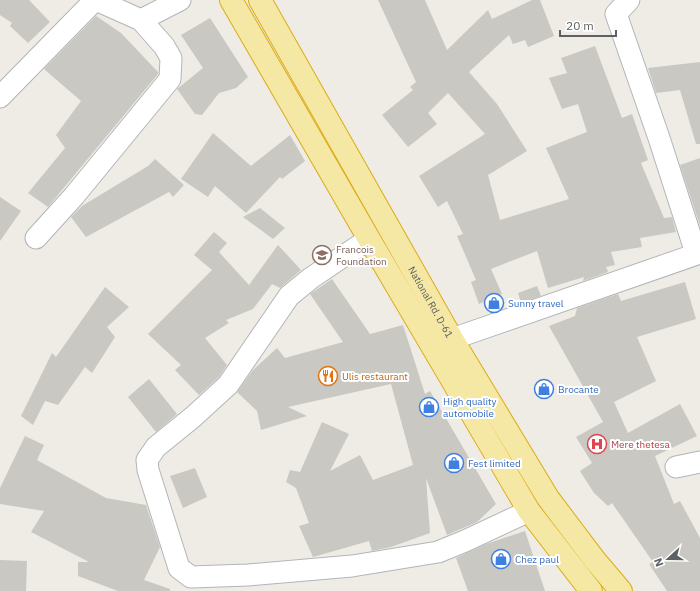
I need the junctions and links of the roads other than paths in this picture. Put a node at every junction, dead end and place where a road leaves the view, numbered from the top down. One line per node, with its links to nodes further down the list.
1 (96, 0): 6 (street); 7 (street)
2 (180, 0): 6 (street)
3 (231, 0): 9 (highway)
4 (260, 0): 11 (highway, National Rd. D-61)
5 (629, 0): 10 (street)
6 (140, 20): 8 (street)
7 (0, 97)
8 (36, 238)
9 (369, 239): 14 (highway); 15 (street)
10 (698, 253): 11 (street)
11 (452, 339): 17 (highway, National Rd. D-61)
12 (700, 462): 13 (street)
13 (676, 467)
14 (529, 511): 15 (street); 16 (highway)
15 (246, 583)
16 (591, 591)
17 (621, 591)

